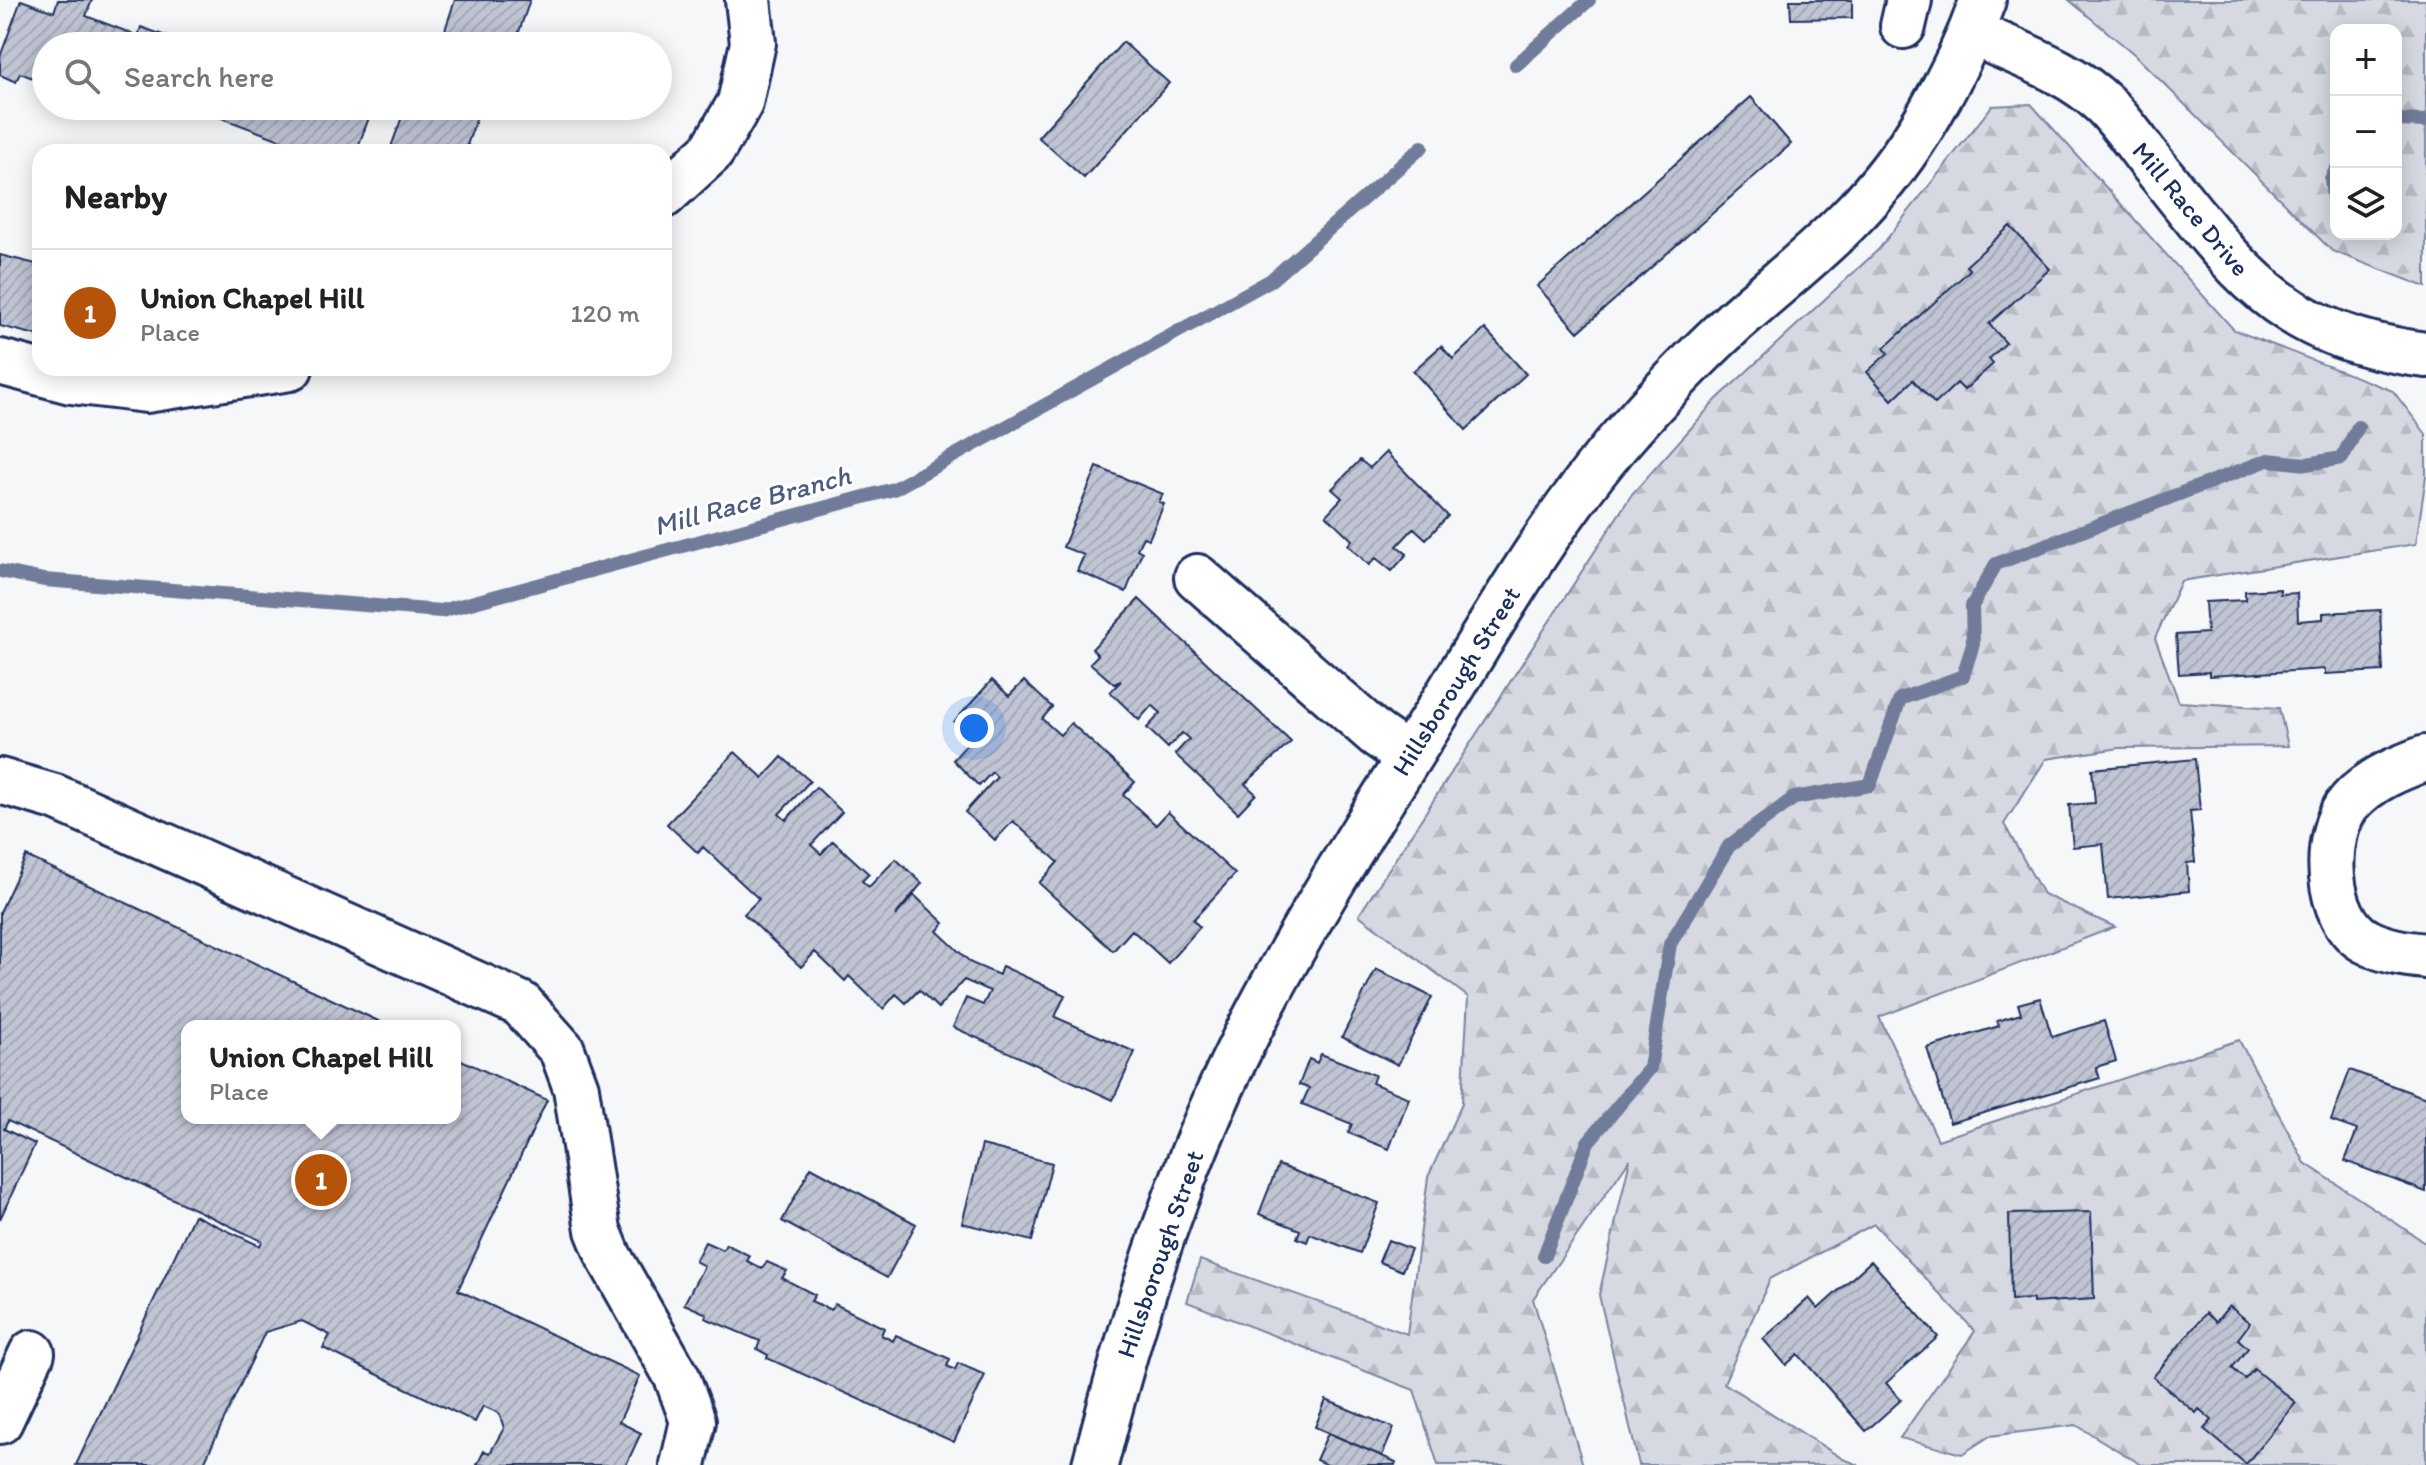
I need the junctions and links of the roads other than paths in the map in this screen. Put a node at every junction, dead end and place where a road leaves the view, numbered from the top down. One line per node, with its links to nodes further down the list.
1 (748, 0): 3 (street)
2 (1977, 16): 4 (street, Mill Race Drive); 10 (street, Hillsborough Street)
3 (672, 188)
4 (2426, 355)
5 (0, 362): 6 (street)
6 (32, 371)
7 (52, 376): 8 (street)
8 (238, 376)
9 (1197, 577): 10 (street)
10 (1409, 757): 17 (street, Hillsborough Street)
11 (2426, 758): 13 (street)
12 (0, 781): 16 (street)
13 (2426, 956)
14 (32, 1353): 15 (street)
15 (0, 1421)
16 (683, 1465)
17 (1095, 1465)

